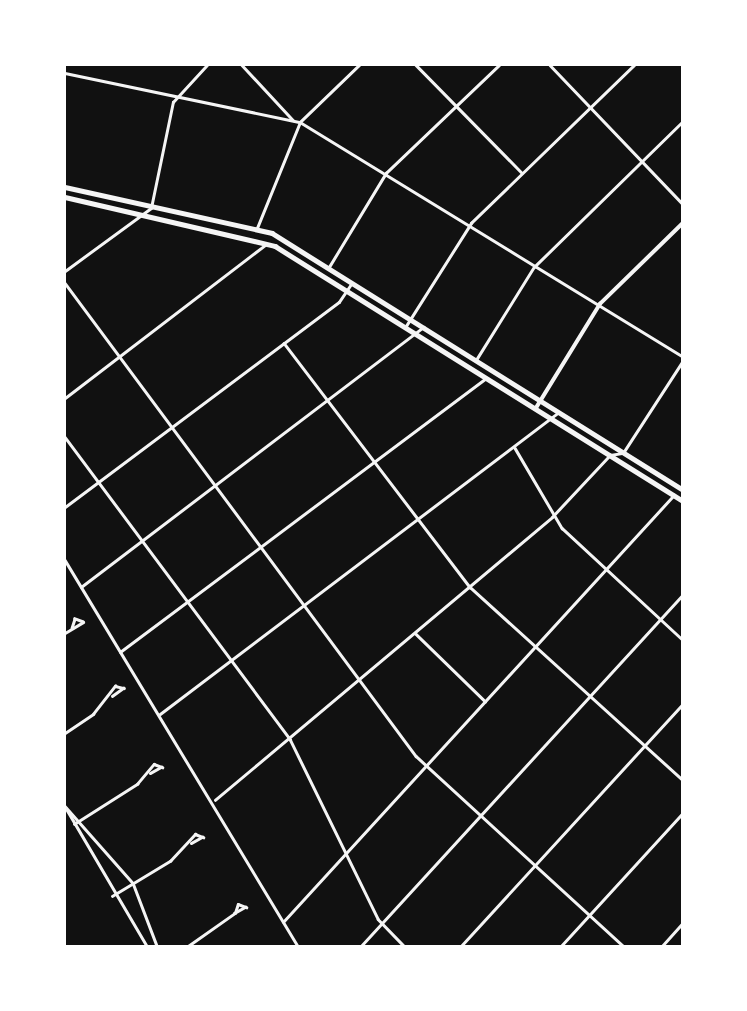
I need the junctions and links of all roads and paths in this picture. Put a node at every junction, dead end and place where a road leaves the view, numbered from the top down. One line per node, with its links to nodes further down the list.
1 (208, 65): 9 (street)
2 (242, 65): 12 (street)
3 (359, 65): 14 (street)
4 (416, 65): 10 (street)
5 (499, 65): 10 (street)
6 (550, 65): 11 (street)
7 (634, 65): 11 (street)
8 (65, 74): 9 (street)
9 (175, 96): 12 (street); 21 (street)
10 (456, 106): 16 (street); 17 (street)
11 (590, 108): 15 (street); 17 (street)
12 (293, 120): 14 (street)
13 (682, 121): 15 (street)
14 (300, 122): 16 (street); 25 (street)
15 (642, 161): 20 (street); 28 (street)
16 (386, 173): 24 (street); 27 (street)
17 (522, 173): 24 (street)
18 (65, 187): 21 (main road)
19 (65, 197): 22 (main road)
20 (682, 203)
21 (152, 205): 22 (street); 25 (main road)
22 (145, 214): 26 (main road); 29 (street)
23 (682, 224): 33 (street)
24 (468, 226): 28 (street); 34 (street)
25 (257, 228): 27 (main road)
26 (268, 243): 32 (main road); 40 (street)
27 (329, 267): 30 (main road)
28 (534, 267): 33 (street); 41 (street)
29 (65, 271)
30 (352, 282): 32 (street); 34 (main road)
31 (65, 283): 40 (street)
32 (348, 290): 35 (main road); 38 (street)
33 (600, 304): 39 (street); 45 (street)
34 (411, 318): 35 (street); 36 (main road)
35 (406, 326): 37 (main road)
36 (423, 327): 37 (street); 41 (main road)
37 (418, 334): 43 (main road); 46 (street)
38 (284, 343): 46 (street); 50 (street)
39 (682, 356)
40 (119, 358): 44 (street); 50 (street)
41 (476, 360): 45 (main road)
42 (682, 362): 53 (street)
43 (487, 377): 47 (main road); 55 (street)
44 (65, 398)
45 (541, 401): 47 (street); 48 (main road)
46 (331, 403): 55 (street); 57 (street)
47 (536, 408): 49 (main road)
48 (559, 412): 49 (street); 53 (main road)
49 (552, 419): 52 (street); 54 (main road)
50 (172, 427): 56 (street); 57 (street)
51 (65, 437): 56 (street)
52 (515, 448): 62 (street); 63 (street)
53 (623, 453): 54 (street); 58 (main road)
54 (610, 455): 59 (main road); 62 (street)
55 (373, 463): 63 (street); 65 (street)
56 (98, 482): 61 (street); 64 (street)
57 (217, 486): 64 (street); 65 (street)
58 (682, 489)
59 (674, 495): 60 (main road); 67 (street)
60 (682, 500)
61 (65, 507)
62 (552, 517): 67 (street); 69 (street)
63 (419, 520): 69 (street); 72 (street)
64 (142, 542): 68 (street); 71 (street)
65 (261, 546): 71 (street); 72 (street)
66 (65, 560): 68 (street)
67 (606, 569): 73 (street); 78 (street)
68 (81, 587): 79 (street)
69 (470, 587): 76 (street); 78 (street)
70 (682, 596): 73 (street)
71 (188, 601): 79 (street); 80 (street)
72 (306, 605): 80 (street); 81 (street)
73 (660, 620): 77 (street); 82 (street)
74 (72, 628): 75 (street)
75 (65, 633)
76 (415, 633): 81 (street); 84 (street)
77 (682, 639)
78 (536, 645): 82 (street); 84 (street)
79 (120, 652): 86 (street)
80 (233, 660): 86 (street); 88 (street)
81 (358, 681): 88 (street); 90 (street)
82 (590, 695): 89 (street); 96 (street)
83 (113, 696): 87 (street)
84 (485, 701): 90 (street)
85 (682, 705): 89 (street)
86 (160, 714): 93 (street)
87 (65, 733)
88 (290, 740): 93 (street); 100 (street)
89 (645, 746): 92 (street); 101 (street)
90 (426, 766): 96 (street); 100 (street)
91 (151, 773): 97 (street)
92 (682, 779)
93 (215, 800): 106 (street)
94 (65, 806): 97 (street); 98 (street)
95 (682, 814): 105 (street)
96 (481, 816): 101 (street); 108 (street)
97 (80, 820): 98 (street); 102 (street)
98 (74, 824): 103 (street)
99 (192, 843): 102 (street)
100 (347, 853): 106 (street); 108 (street)
101 (535, 865): 105 (street); 115 (street)
102 (133, 883): 103 (street); 110 (street)
103 (112, 896): 109 (street)
104 (235, 913): 111 (street)
105 (590, 915): 116 (street); 117 (street)
106 (283, 922): 112 (street)
107 (682, 924): 118 (street)
108 (381, 925): 113 (street); 114 (street)
109 (146, 946)
110 (157, 946)
111 (188, 946)
112 (299, 946)
113 (361, 946)
114 (404, 946)
115 (461, 946)
116 (561, 946)
117 (624, 946)
118 (662, 946)

